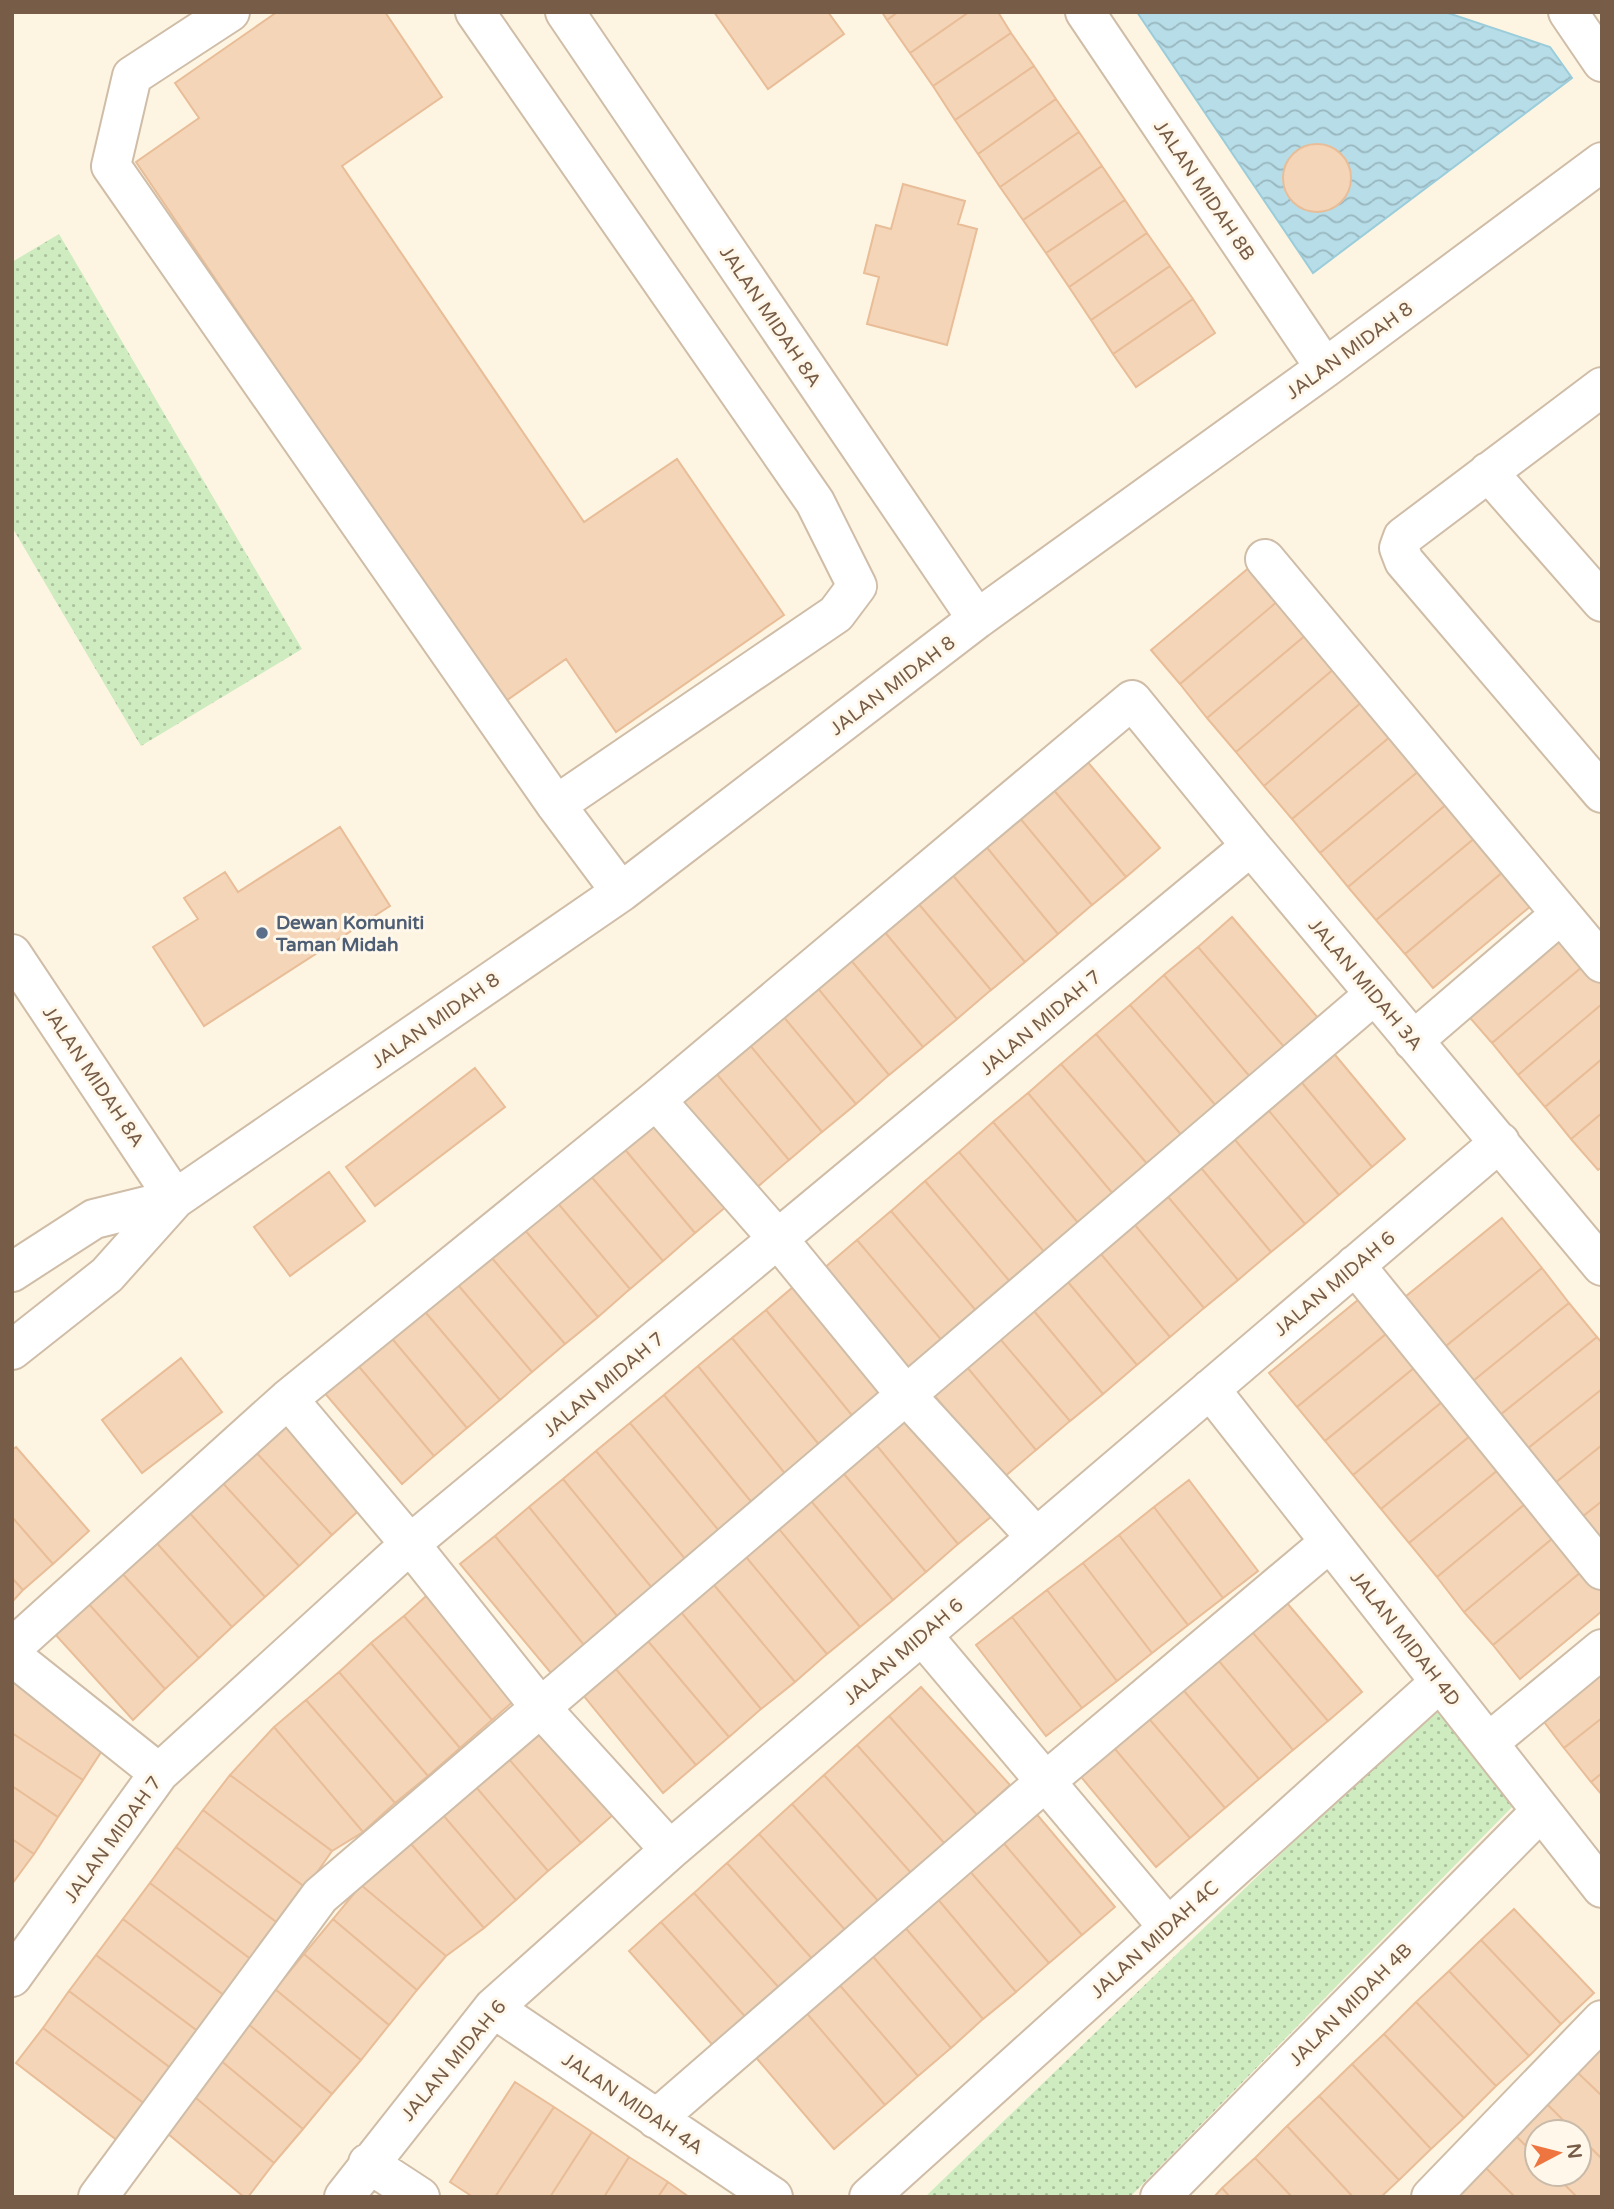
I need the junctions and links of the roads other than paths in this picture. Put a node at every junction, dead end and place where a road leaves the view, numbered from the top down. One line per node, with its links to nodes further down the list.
1 (230, 12): 15 (street)
2 (475, 12): 15 (street)
3 (565, 12): 13 (street, JALAN MIDAH 8A)
4 (1085, 12): 8 (street, JALAN MIDAH 8B)
5 (1568, 12): 6 (street)
6 (1602, 62)
7 (1602, 162): 8 (street, JALAN MIDAH 8)
8 (1325, 368): 13 (street, JALAN MIDAH 8)
9 (1602, 387): 10 (street)
10 (1489, 472): 12 (street); 14 (street)
11 (1265, 559): 18 (street)
12 (1602, 602)
13 (977, 619): 17 (street, JALAN MIDAH 8)
14 (1602, 793)
15 (556, 805): 17 (street)
16 (1251, 846): 21 (street, JALAN MIDAH 3A); 23 (street, JALAN MIDAH 3A); 26 (street, JALAN MIDAH 7)
17 (621, 892): 25 (street, JALAN MIDAH 8)
18 (1561, 914): 20 (street); 22 (street)
19 (12, 954): 25 (street, JALAN MIDAH 8A)
20 (1602, 963)
21 (1376, 994): 22 (street, JALAN MIDAH 3A); 32 (street)
22 (1413, 1041): 24 (street, JALAN MIDAH 3A)
23 (656, 1100): 26 (street); 33 (street)
24 (1500, 1142): 27 (street, JALAN MIDAH 6); 28 (street, JALAN MIDAH 3A)
25 (175, 1199): 29 (street, JALAN MIDAH 8); 30 (street, JALAN MIDAH 8)
26 (778, 1239): 32 (street); 36 (street, JALAN MIDAH 7)
27 (1355, 1265): 31 (street, JALAN MIDAH 6); 37 (street)
28 (1602, 1265)
29 (12, 1272)
30 (12, 1350)
31 (1210, 1389): 34 (street, JALAN MIDAH 6); 35 (street, JALAN MIDAH 4D)
32 (905, 1394): 34 (street); 43 (street)
33 (288, 1399): 36 (street); 39 (street)
34 (1036, 1536): 38 (street, JALAN MIDAH 6)
35 (1330, 1542): 42 (street, JALAN MIDAH 4D); 46 (street)
36 (410, 1544): 43 (street); 45 (street, JALAN MIDAH 7)
37 (1602, 1570)
38 (922, 1635): 46 (street); 48 (street, JALAN MIDAH 6)
39 (12, 1648)
40 (1602, 1649): 44 (street)
41 (12, 1656): 45 (street)
42 (1440, 1682): 44 (street, JALAN MIDAH 4D); 50 (street, JALAN MIDAH 4C)
43 (541, 1708): 48 (street); 56 (street)
44 (1488, 1743): 47 (street, JALAN MIDAH 4D)
45 (159, 1773): 51 (street, JALAN MIDAH 7)
46 (1046, 1781): 50 (street); 54 (street)
47 (1541, 1811): 49 (street, JALAN MIDAH 4D); 61 (street, JALAN MIDAH 4B)
48 (670, 1850): 52 (street, JALAN MIDAH 6)
49 (1602, 1888)
50 (1168, 1927): 60 (street, JALAN MIDAH 4C)
51 (12, 1977)
52 (493, 2008): 54 (street, JALAN MIDAH 4A); 55 (street, JALAN MIDAH 6)
53 (1602, 2020): 62 (street)
54 (656, 2119): 59 (street, JALAN MIDAH 4A)
55 (368, 2164): 57 (street, JALAN MIDAH 6); 58 (street)
56 (98, 2197)
57 (344, 2197)
58 (420, 2197)
59 (774, 2197)
60 (869, 2197)
61 (1160, 2197)
62 (1431, 2197)

